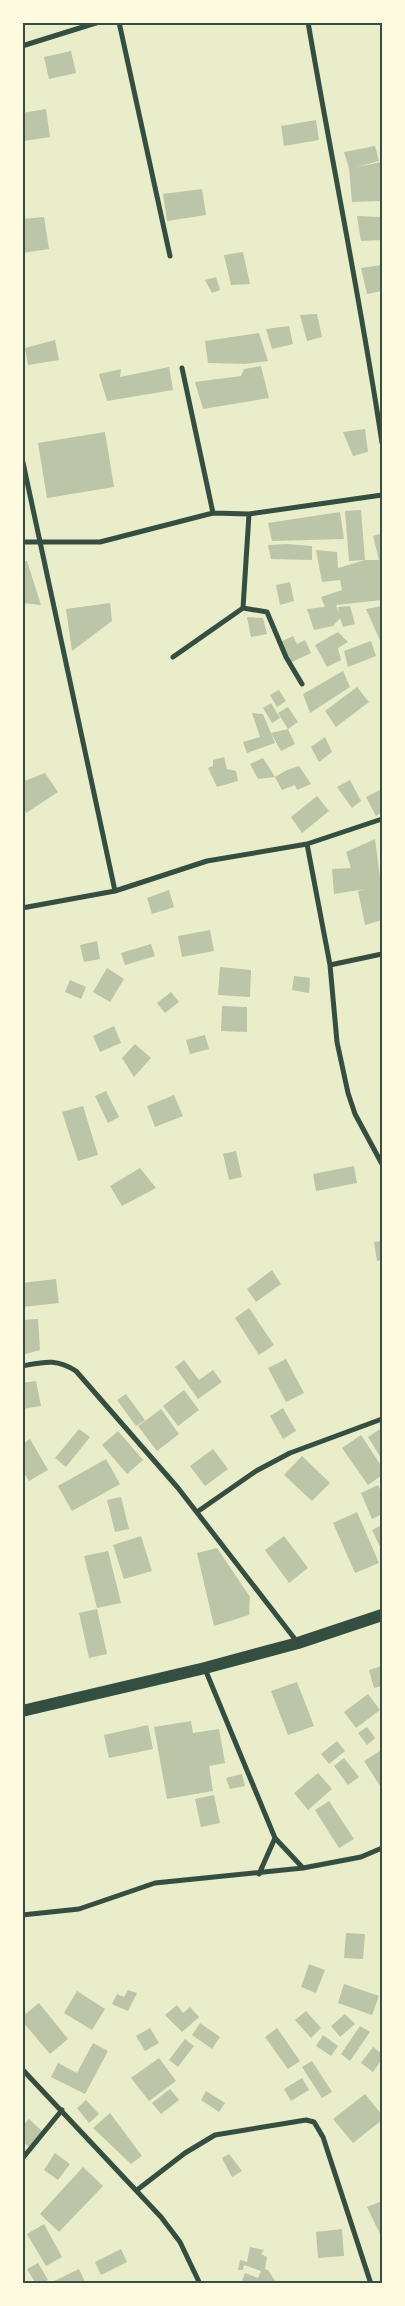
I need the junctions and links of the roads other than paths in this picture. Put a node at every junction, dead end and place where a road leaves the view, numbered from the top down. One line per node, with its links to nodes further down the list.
1 (99, 22): 4 (street)
2 (119, 22): 5 (street)
3 (308, 22): 7 (street)
4 (22, 46)
5 (170, 256)
6 (182, 368): 10 (street)
7 (382, 443)
8 (22, 458): 13 (street)
9 (382, 495): 11 (street)
10 (212, 513): 11 (street); 13 (street)
11 (249, 514): 14 (street)
12 (22, 542): 13 (street)
13 (41, 544): 19 (street)
14 (243, 608): 15 (street); 16 (street)
15 (173, 657)
16 (302, 684)
17 (382, 819): 18 (street)
18 (307, 844): 19 (street); 22 (street)
19 (115, 891): 20 (street)
20 (22, 908)
21 (382, 954): 22 (street)
22 (330, 965): 23 (street)
23 (382, 1164)
24 (22, 1366): 26 (street)
25 (382, 1419): 26 (street)
26 (197, 1512): 28 (street)
27 (382, 1615): 28 (main road)
28 (298, 1643): 29 (main road)
29 (205, 1668): 30 (main road); 31 (street)
30 (22, 1710)
31 (275, 1838): 33 (street); 34 (street)
32 (382, 1848): 33 (street)
33 (303, 1868): 34 (street)
34 (259, 1874): 35 (street)
35 (22, 1915)
36 (22, 2068): 37 (street)
37 (62, 2110): 38 (street); 39 (street)
38 (22, 2159)
39 (137, 2190): 40 (street); 41 (street)
40 (200, 2284)
41 (371, 2284)

